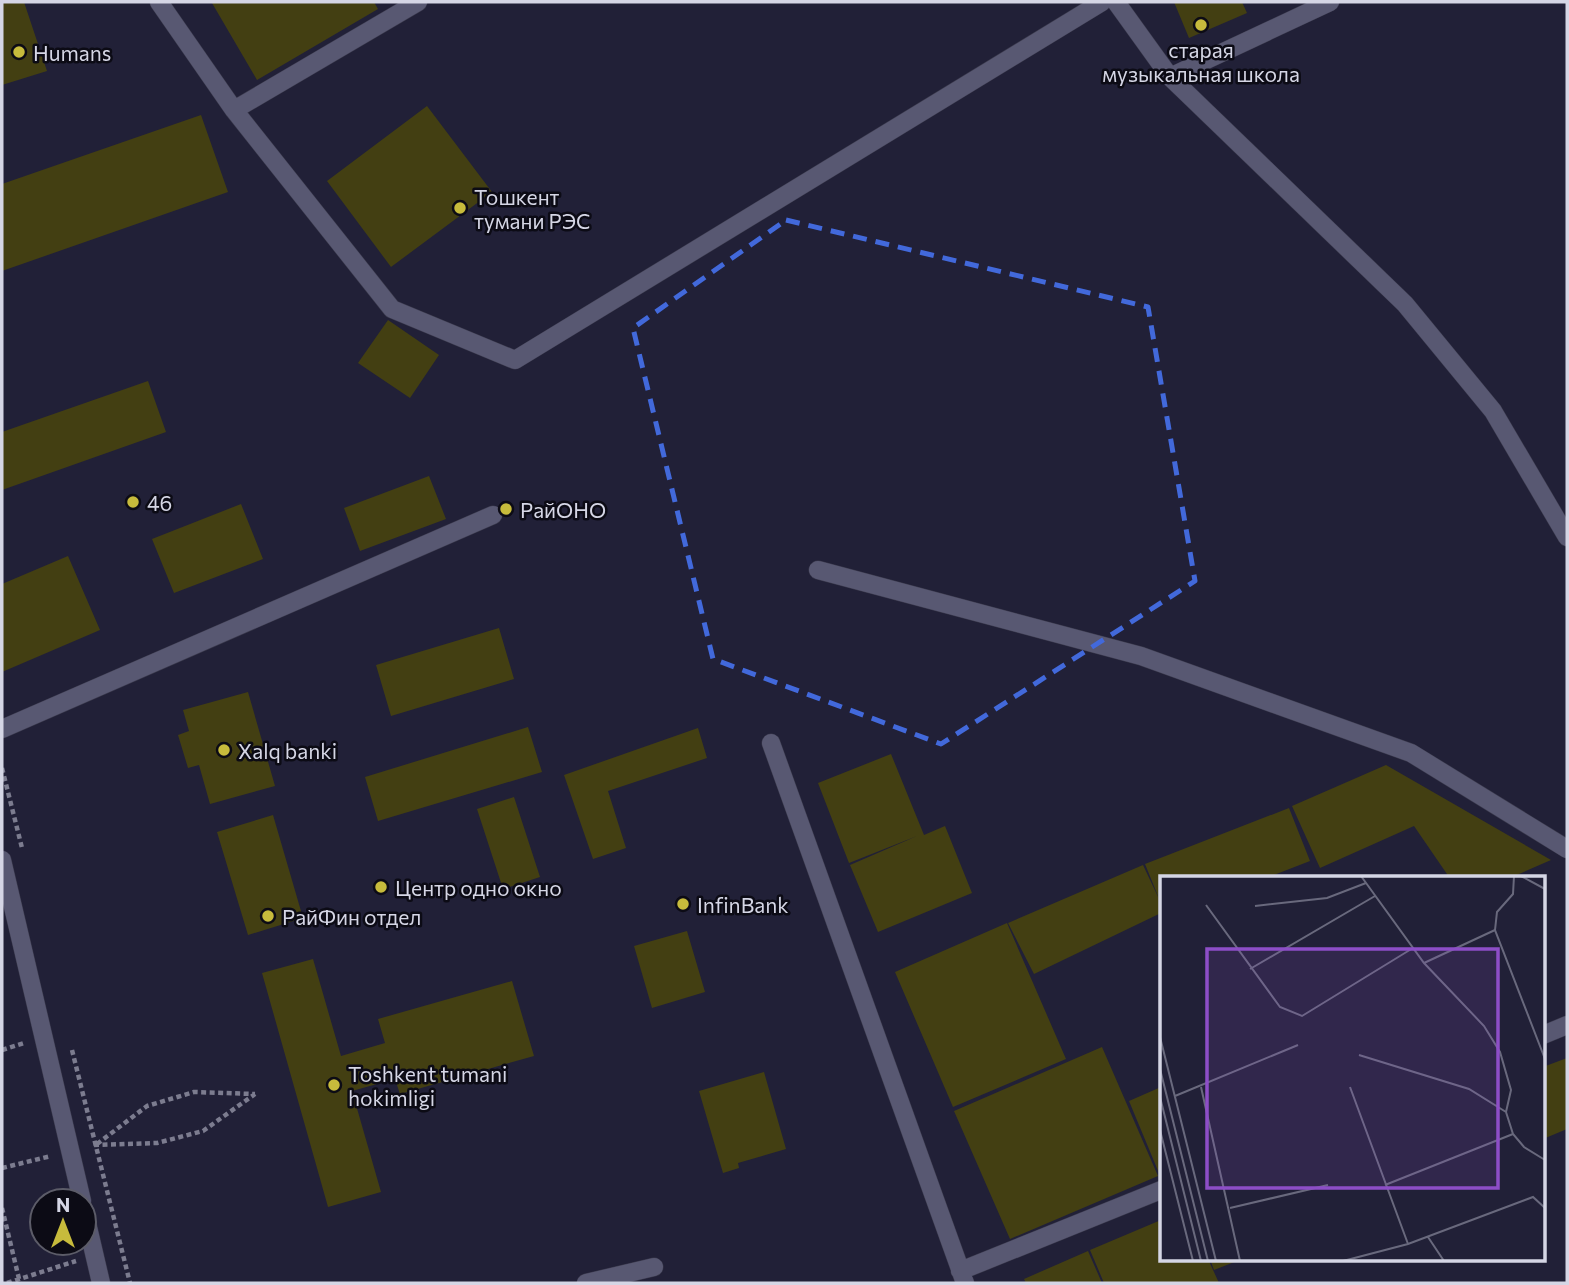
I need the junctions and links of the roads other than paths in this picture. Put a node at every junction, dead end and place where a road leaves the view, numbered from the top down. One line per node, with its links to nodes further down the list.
1 (159, 2): 7 (street)
2 (418, 2): 7 (street)
3 (1102, 2): 7 (street)
4 (1116, 2): 6 (street)
5 (1330, 2): 6 (street)
6 (1170, 77): 9 (street)
7 (234, 110)
8 (493, 515): 11 (street)
9 (1567, 537)
10 (818, 570): 13 (street)
11 (2, 729)
12 (771, 743): 21 (street)
13 (1567, 849)
14 (2, 860): 17 (street)
15 (1567, 1025): 16 (street)
16 (1544, 1035)
17 (79, 1187)
18 (1160, 1190): 21 (street)
19 (95, 1257): 22 (street)
20 (654, 1267): 23 (street)
21 (963, 1277)
22 (101, 1283)
23 (586, 1283)

